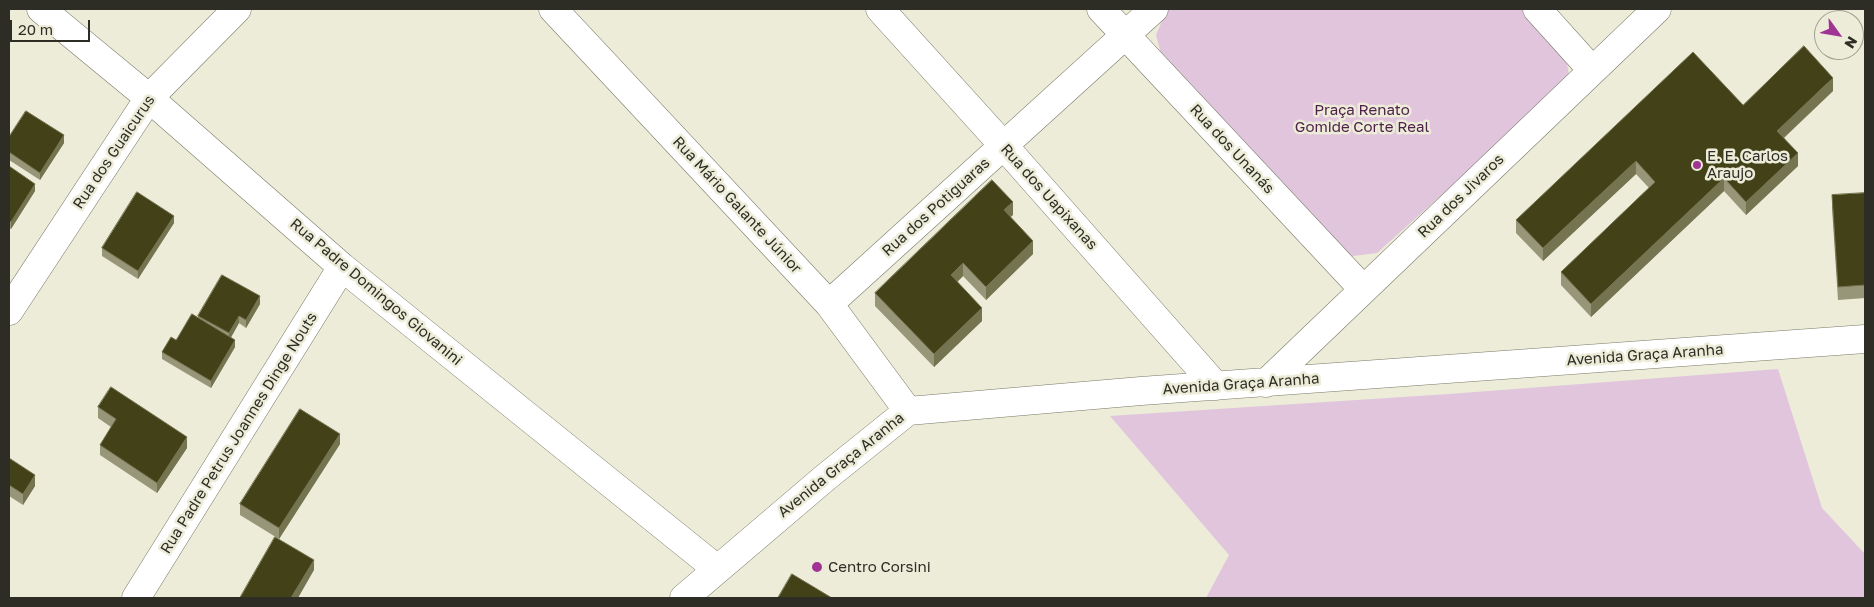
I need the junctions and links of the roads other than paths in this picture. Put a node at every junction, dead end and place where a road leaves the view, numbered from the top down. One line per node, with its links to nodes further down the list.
1 (40, 9): 11 (street, Rua Padre Domingos Giovanini)
2 (237, 9): 11 (street, Rua dos Guaicurus)
3 (553, 9): 15 (street, Rua Mário Galante Júnior)
4 (880, 9): 12 (street, Rua dos Uapixanas)
5 (1102, 9): 9 (street, Rua dos Unanás)
6 (1154, 9): 9 (street, Rua dos Potiguaras)
7 (1537, 9): 10 (street)
8 (1657, 9): 10 (street, Rua dos Jivaros)
9 (1126, 35): 12 (street, Rua dos Potiguaras); 14 (street, Rua dos Unanás)
10 (1592, 70): 14 (street, Rua dos Jivaros)
11 (149, 98): 13 (street, Rua Padre Domingos Giovanini); 16 (street, Rua dos Guaicurus)
12 (1004, 146): 15 (street, Rua dos Potiguaras); 19 (street, Rua dos Uapixanas)
13 (342, 267): 21 (street, Rua Padre Domingos Giovanini); 22 (street, Rua Padre Petrus Joannes Dinge Nouts)
14 (1363, 289): 18 (street, Rua dos Jivaros)
15 (830, 304): 20 (street, Rua Mário Galante Júnior)
16 (9, 311)
17 (1865, 339): 18 (street, Avenida Graça Aranha)
18 (1266, 383): 19 (street, Avenida Graça Aranha)
19 (1216, 386): 20 (street, Avenida Graça Aranha)
20 (908, 410): 21 (street, Avenida Graça Aranha)
21 (716, 570): 23 (street, Avenida Graça Aranha)
22 (136, 598)
23 (684, 598)

